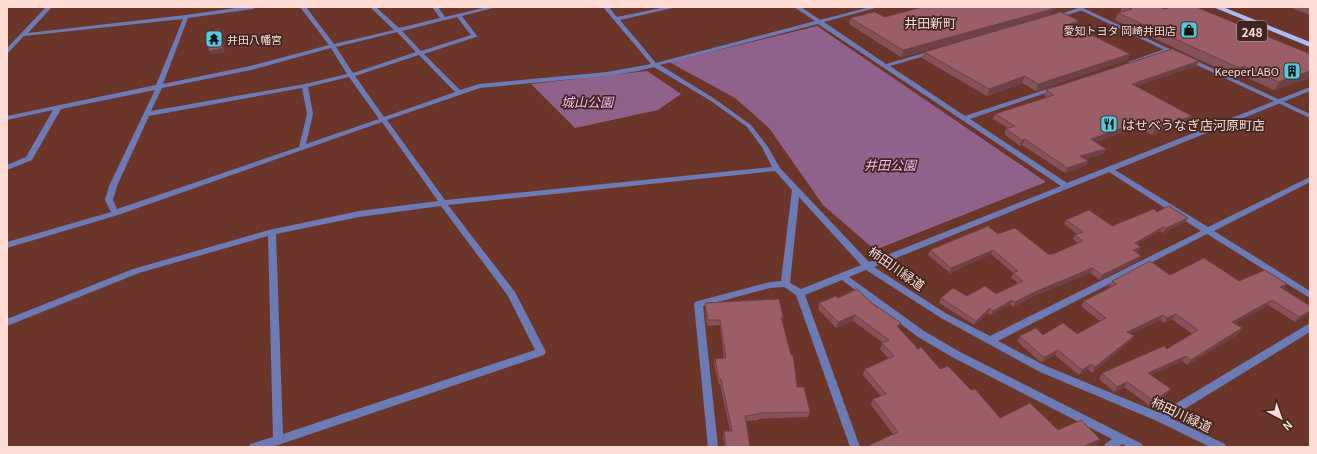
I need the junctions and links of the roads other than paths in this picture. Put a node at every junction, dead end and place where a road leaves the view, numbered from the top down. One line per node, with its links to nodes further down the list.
1 (49, 7): 20 (street)
2 (253, 7): 14 (street)
3 (303, 7): 22 (street)
4 (373, 7): 19 (street)
5 (435, 7): 16 (street)
6 (494, 7): 13 (street)
7 (606, 7): 17 (street, 柿田川緑道)
8 (674, 7): 17 (street)
9 (797, 7): 18 (street)
10 (876, 7): 18 (street)
11 (1217, 7): 21 (highway, 248)
12 (1079, 8): 15 (street); 24 (street)
13 (459, 16): 16 (street); 26 (street)
14 (186, 17): 20 (street); 33 (street)
15 (1051, 18)
16 (443, 19): 19 (street)
17 (616, 19): 27 (street, 柿田川緑道)
18 (819, 22): 27 (street); 29 (street)
19 (399, 30): 22 (street); 26 (street)
20 (22, 35): 25 (street)
21 (1310, 45)
22 (333, 46): 30 (street); 33 (street)
23 (938, 50): 29 (street)
24 (1168, 50): 28 (street); 36 (street)
25 (7, 51)
26 (419, 53): 30 (street); 35 (street)
27 (654, 64): 35 (street); 45 (street, 柿田川緑道)
28 (1123, 65)
29 (885, 66): 41 (street)
30 (351, 75): 32 (street); 42 (street)
31 (1063, 85): 41 (street)
32 (305, 86): 38 (street); 43 (street)
33 (158, 87): 37 (street); 38 (street)
34 (1310, 89): 36 (street)
35 (459, 93): 42 (street)
36 (1279, 102): 39 (street); 46 (street)
37 (58, 108): 40 (street); 44 (street)
38 (147, 114): 51 (street)
39 (1310, 116)
40 (7, 118)
41 (965, 118): 48 (street)
42 (384, 119): 43 (street); 50 (street)
43 (302, 147): 51 (street)
44 (7, 168)
45 (776, 169): 49 (street, 柿田川緑道); 50 (street)
46 (1110, 170): 48 (street); 52 (street)
47 (1310, 179): 52 (street)
48 (1068, 187): 55 (street)
49 (796, 190): 55 (street, 柿田川緑道); 57 (street)
50 (443, 203): 53 (street); 65 (street)
51 (115, 213): 54 (street)
52 (1208, 231): 59 (street); 62 (street)
53 (272, 232): 60 (street); 65 (street)
54 (7, 245)
55 (868, 267): 56 (street); 62 (street, 柿田川緑道)
56 (844, 277): 58 (street); 64 (street)
57 (785, 284): 58 (street); 67 (street)
58 (800, 293): 68 (street)
59 (1310, 295)
60 (7, 323)
61 (1310, 327): 63 (street)
62 (991, 340): 63 (street, 柿田川緑道)
63 (1161, 418): 71 (street, 柿田川緑道)
64 (1122, 439): 69 (street); 70 (street)
65 (278, 440): 66 (street)
66 (254, 447)
67 (713, 447)
68 (855, 447)
69 (1108, 447)
70 (1138, 447)
71 (1221, 447)

